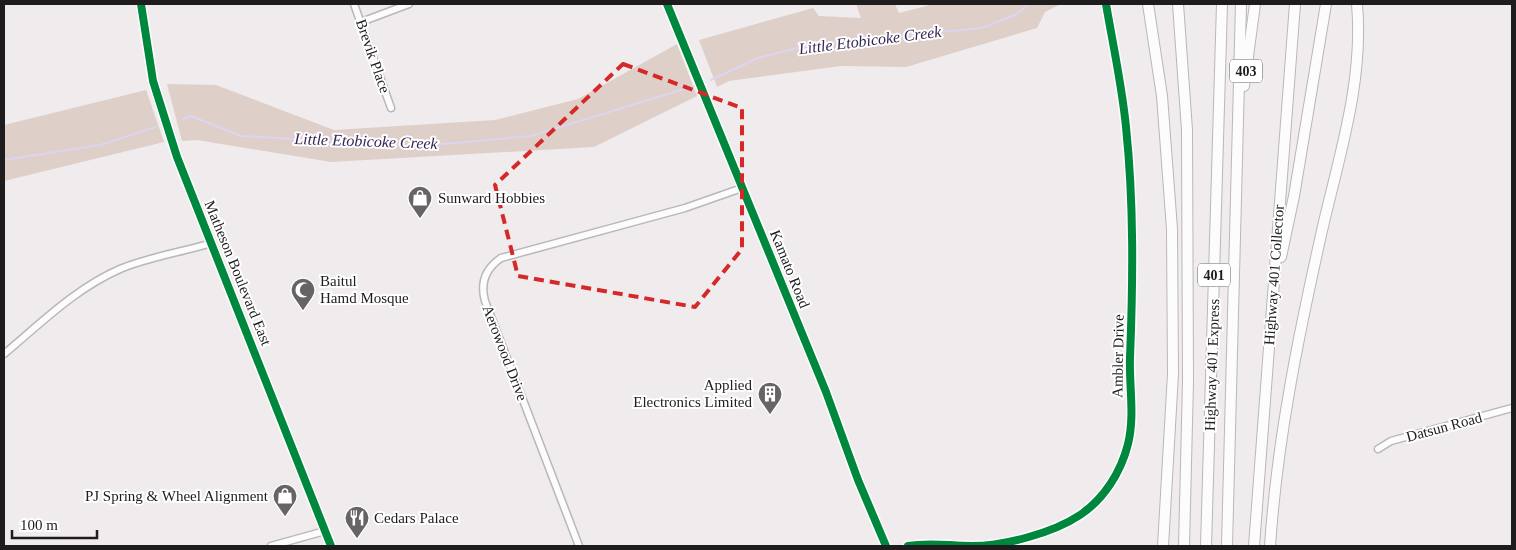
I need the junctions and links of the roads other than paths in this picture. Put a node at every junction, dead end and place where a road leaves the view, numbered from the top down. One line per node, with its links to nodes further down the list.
1 (141, 4): 18 (street, Matheson Boulevard East)
2 (354, 4): 14 (street, Brevik Place)
3 (409, 4): 14 (street)
4 (667, 4): 17 (street, Kamato Road)
5 (1106, 4): 29 (street, Ambler Drive)
6 (1148, 4): 30 (highway)
7 (1178, 4): 31 (highway, 401)
8 (1222, 4): 32 (highway, Highway 401 Express / 401)
9 (1241, 4): 16 (highway, Highway 401 Express / 401)
10 (1255, 4): 16 (highway, 403)
11 (1295, 4): 19 (highway, Highway 401 Collector)
12 (1326, 4): 19 (highway)
13 (1357, 4): 24 (highway)
14 (362, 22): 15 (street, Brevik Place)
15 (392, 108)
16 (1237, 139): 33 (highway, Highway 401 Express / 401)
17 (742, 188): 27 (street, Aerowood Drive); 28 (street, Kamato Road)
18 (212, 243): 20 (street); 23 (street, Matheson Boulevard East)
19 (1273, 290): 34 (highway, Highway 401 Collector)
20 (4, 354)
21 (1512, 408): 22 (street, Datsun Road)
22 (1378, 450)
23 (325, 531): 25 (street); 26 (street, Matheson Boulevard East)
24 (1270, 545)
25 (271, 546)
26 (331, 546)
27 (579, 546)
28 (886, 546)
29 (908, 546)
30 (1163, 546)
31 (1184, 546)
32 (1206, 546)
33 (1227, 546)
34 (1254, 546)

